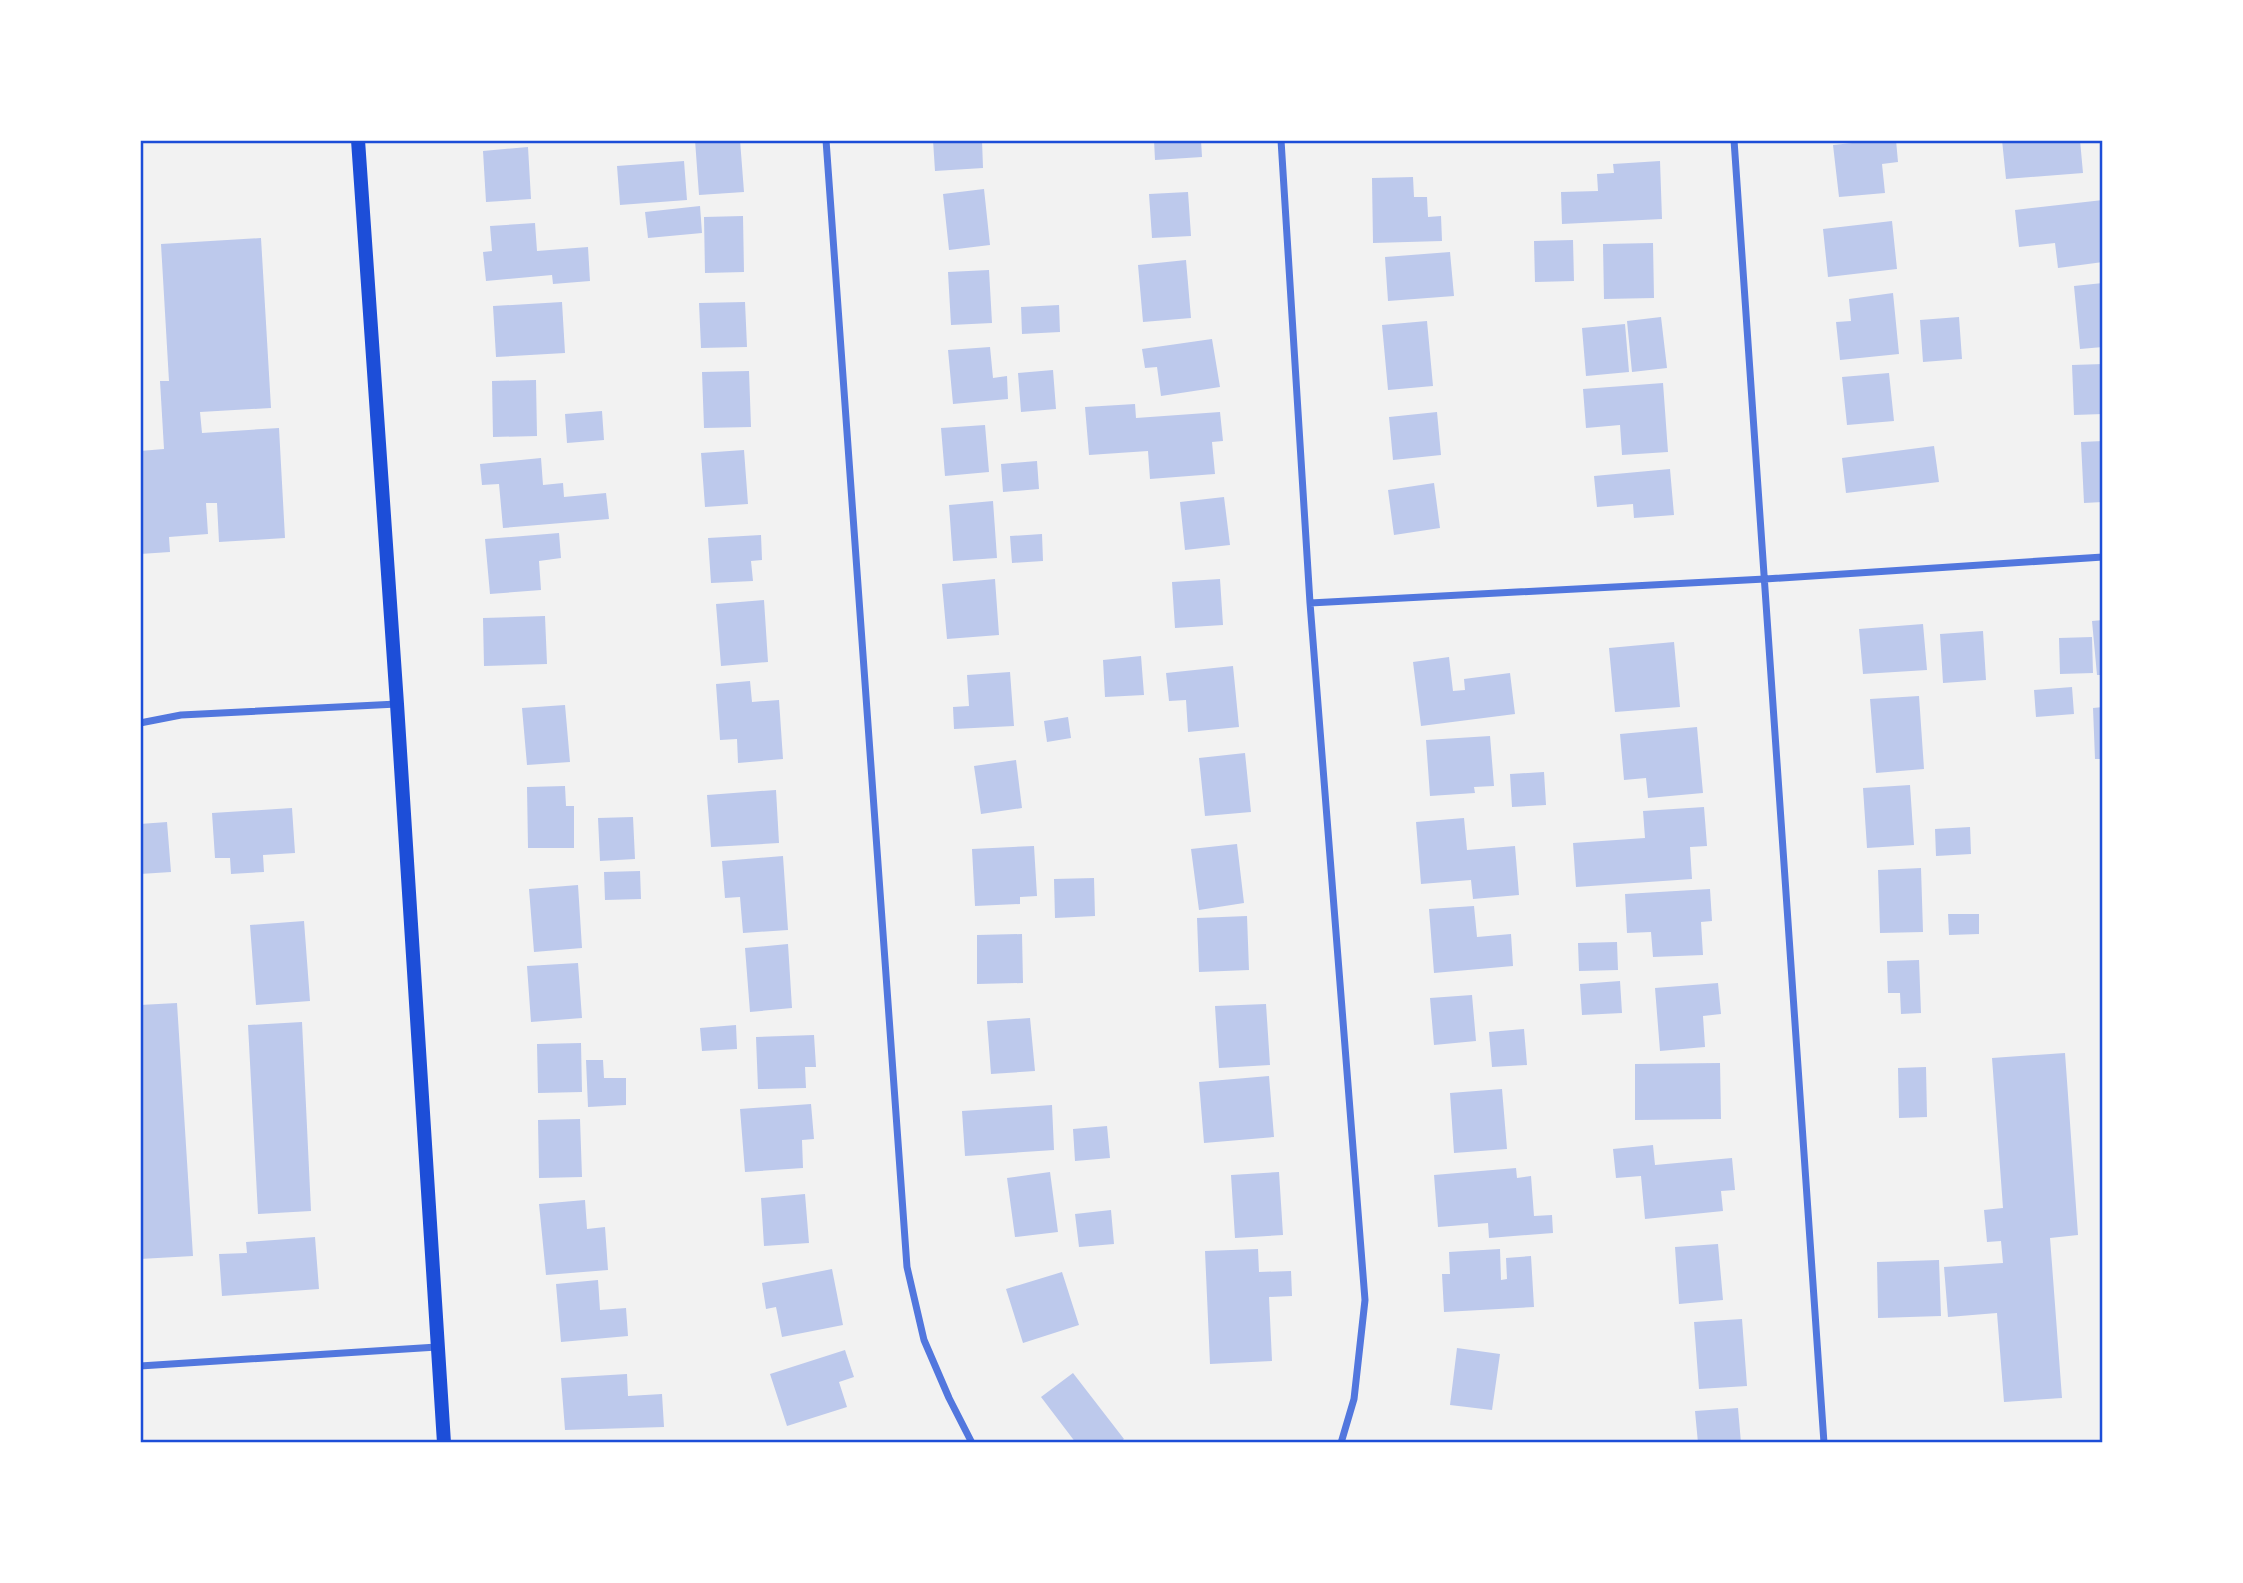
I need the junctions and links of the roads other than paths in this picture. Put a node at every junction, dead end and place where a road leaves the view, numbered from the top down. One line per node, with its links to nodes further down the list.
1 (358, 140): 8 (main road)
2 (826, 140): 13 (street)
3 (1281, 140): 7 (street)
4 (1734, 140): 6 (street)
5 (2103, 557): 6 (street)
6 (1765, 579): 7 (street); 15 (street)
7 (1310, 603): 14 (street)
8 (397, 704): 9 (street); 10 (main road)
9 (140, 723)
10 (437, 1347): 11 (street); 12 (main road)
11 (140, 1366)
12 (444, 1443)
13 (972, 1443)
14 (1341, 1443)
15 (1824, 1443)

